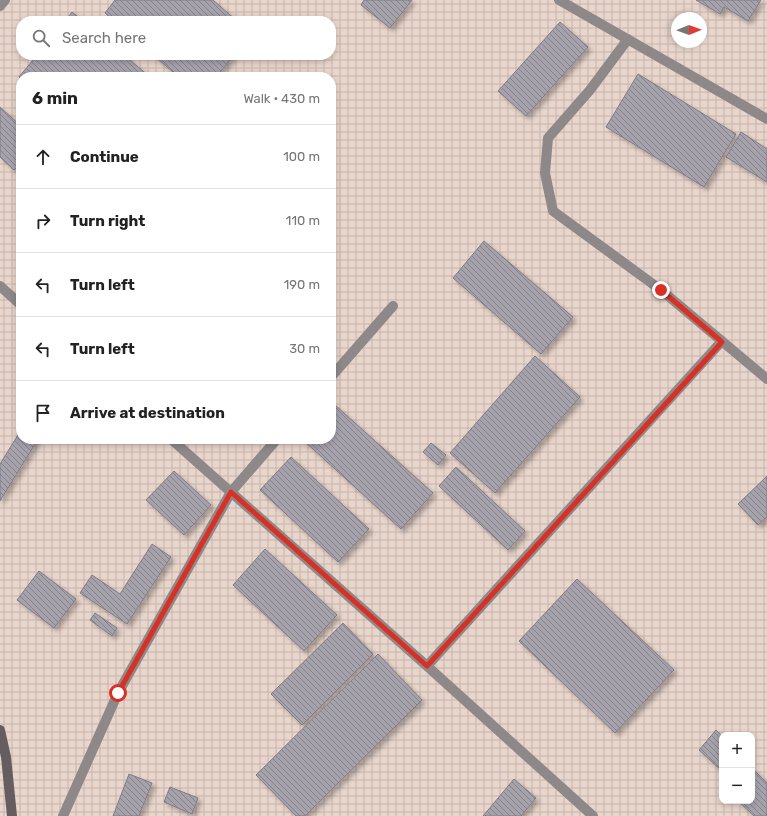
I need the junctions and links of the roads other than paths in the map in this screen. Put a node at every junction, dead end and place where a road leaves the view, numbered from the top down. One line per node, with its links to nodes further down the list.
1 (5, 0): 3 (street)
2 (559, 0): 4 (street)
3 (0, 6)
4 (628, 39): 5 (street); 9 (street)
5 (767, 119)
6 (0, 286): 7 (street)
7 (16, 300)
8 (393, 306): 10 (street)
9 (722, 342): 11 (street); 15 (street)
10 (336, 371)
11 (767, 379)
12 (177, 444): 14 (street)
13 (273, 444): 14 (street)
14 (231, 492): 15 (street); 18 (street)
15 (427, 666): 19 (street)
16 (0, 730): 17 (street)
17 (12, 816)
18 (63, 816)
19 (593, 816)

